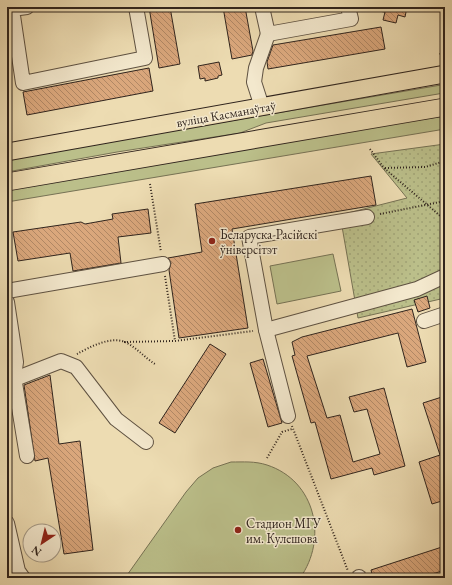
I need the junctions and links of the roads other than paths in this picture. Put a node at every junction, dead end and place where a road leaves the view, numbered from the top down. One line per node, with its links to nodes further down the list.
1 (26, 7): 2 (lane)
2 (136, 7)
3 (262, 7): 5 (lane)
4 (348, 7): 5 (lane)
5 (268, 34): 7 (lane)
6 (444, 69): 7 (main road, вуліца Касманаўтаў)
7 (262, 107): 9 (main road, вуліца Касманаўтаў)
8 (445, 107): 10 (main road)
9 (7, 152)
10 (7, 182)
11 (367, 217): 18 (lane)
12 (163, 264): 14 (lane)
13 (445, 276): 18 (lane)
14 (7, 291)
15 (7, 302): 19 (lane)
16 (445, 314): 17 (lane)
17 (424, 321)
18 (266, 330): 20 (lane)
19 (12, 378): 21 (lane); 22 (lane)
20 (291, 422)
21 (146, 442)
22 (27, 456)
23 (7, 524): 24 (lane)
24 (23, 578)

